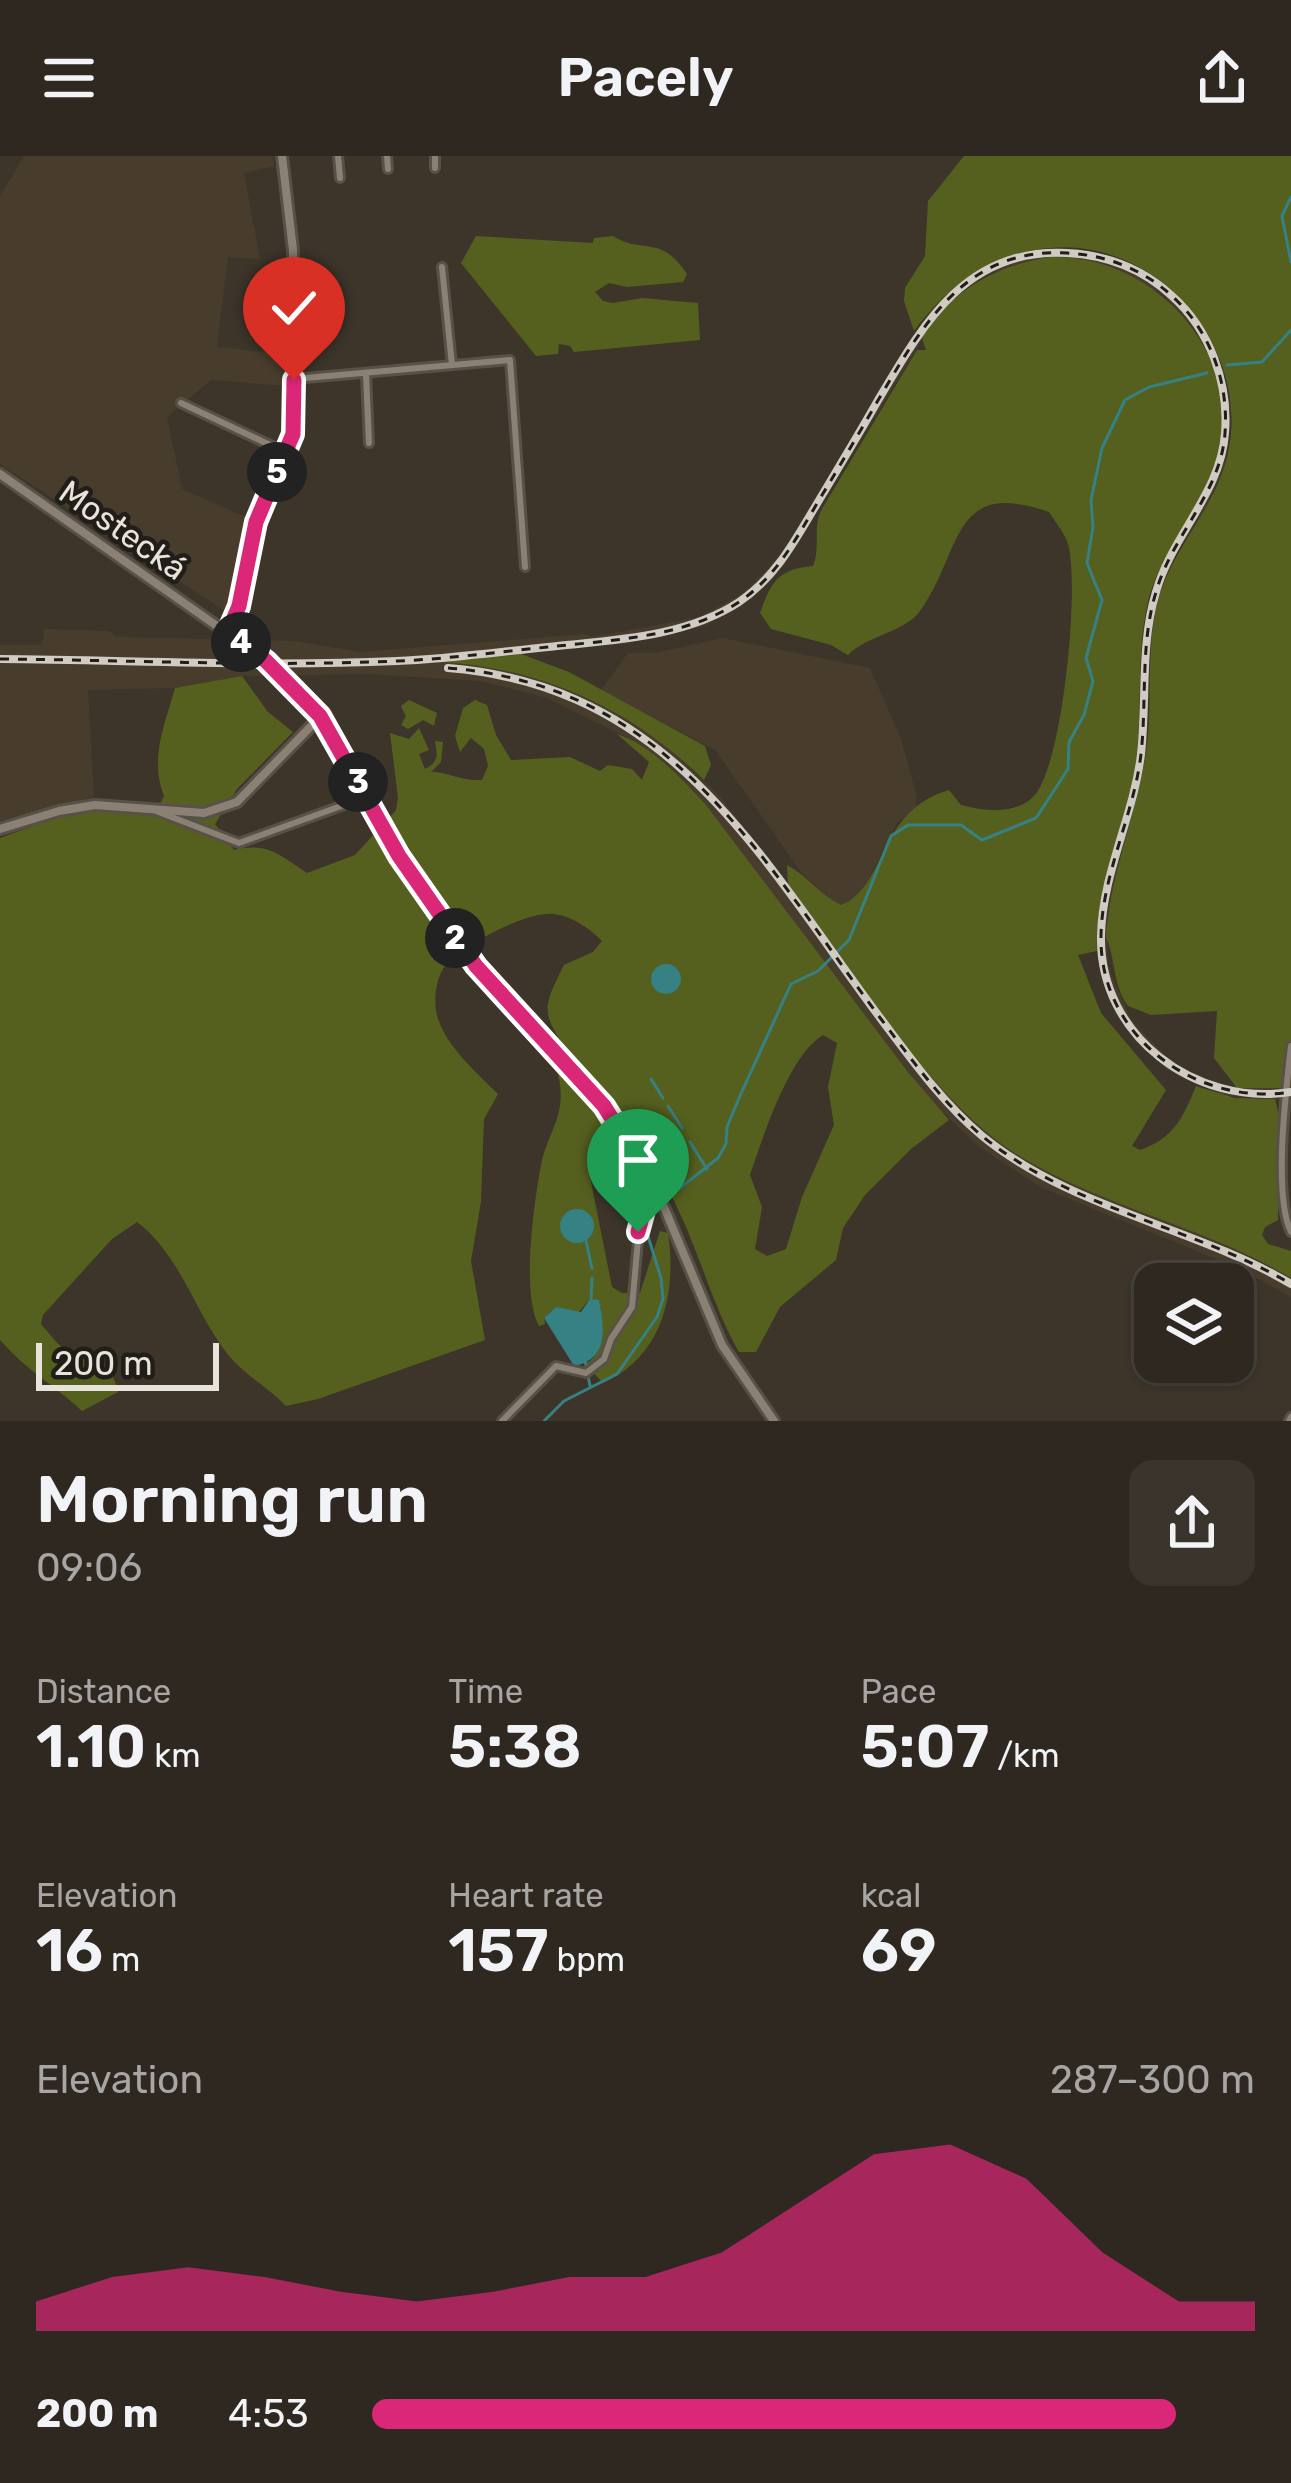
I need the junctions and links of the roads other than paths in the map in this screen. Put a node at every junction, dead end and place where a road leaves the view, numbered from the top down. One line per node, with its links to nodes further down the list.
1 (282, 156): 11 (street)
2 (338, 156): 7 (street)
3 (388, 156): 6 (street)
4 (435, 156): 5 (street)
5 (435, 168)
6 (388, 170)
7 (340, 178)
8 (442, 267): 9 (street)
9 (452, 365): 10 (street); 16 (street)
10 (366, 374): 11 (street); 13 (street)
11 (294, 380): 14 (street)
12 (181, 403): 14 (street)
13 (369, 443)
14 (285, 452): 17 (street)
15 (0, 474): 17 (street, Mostecká)
16 (525, 566)
17 (228, 632): 18 (street, Mostecká)
18 (320, 716): 19 (street, Mostecká); 20 (street)
19 (366, 797): 20 (street); 24 (street, Mostecká)
20 (153, 810): 21 (street)
21 (0, 829)
22 (1291, 1046): 23 (street)
23 (1288, 1120): 25 (street)
24 (655, 1187): 26 (street); 27 (street, Mostecká)
25 (1291, 1232)
26 (502, 1421)
27 (774, 1421)

